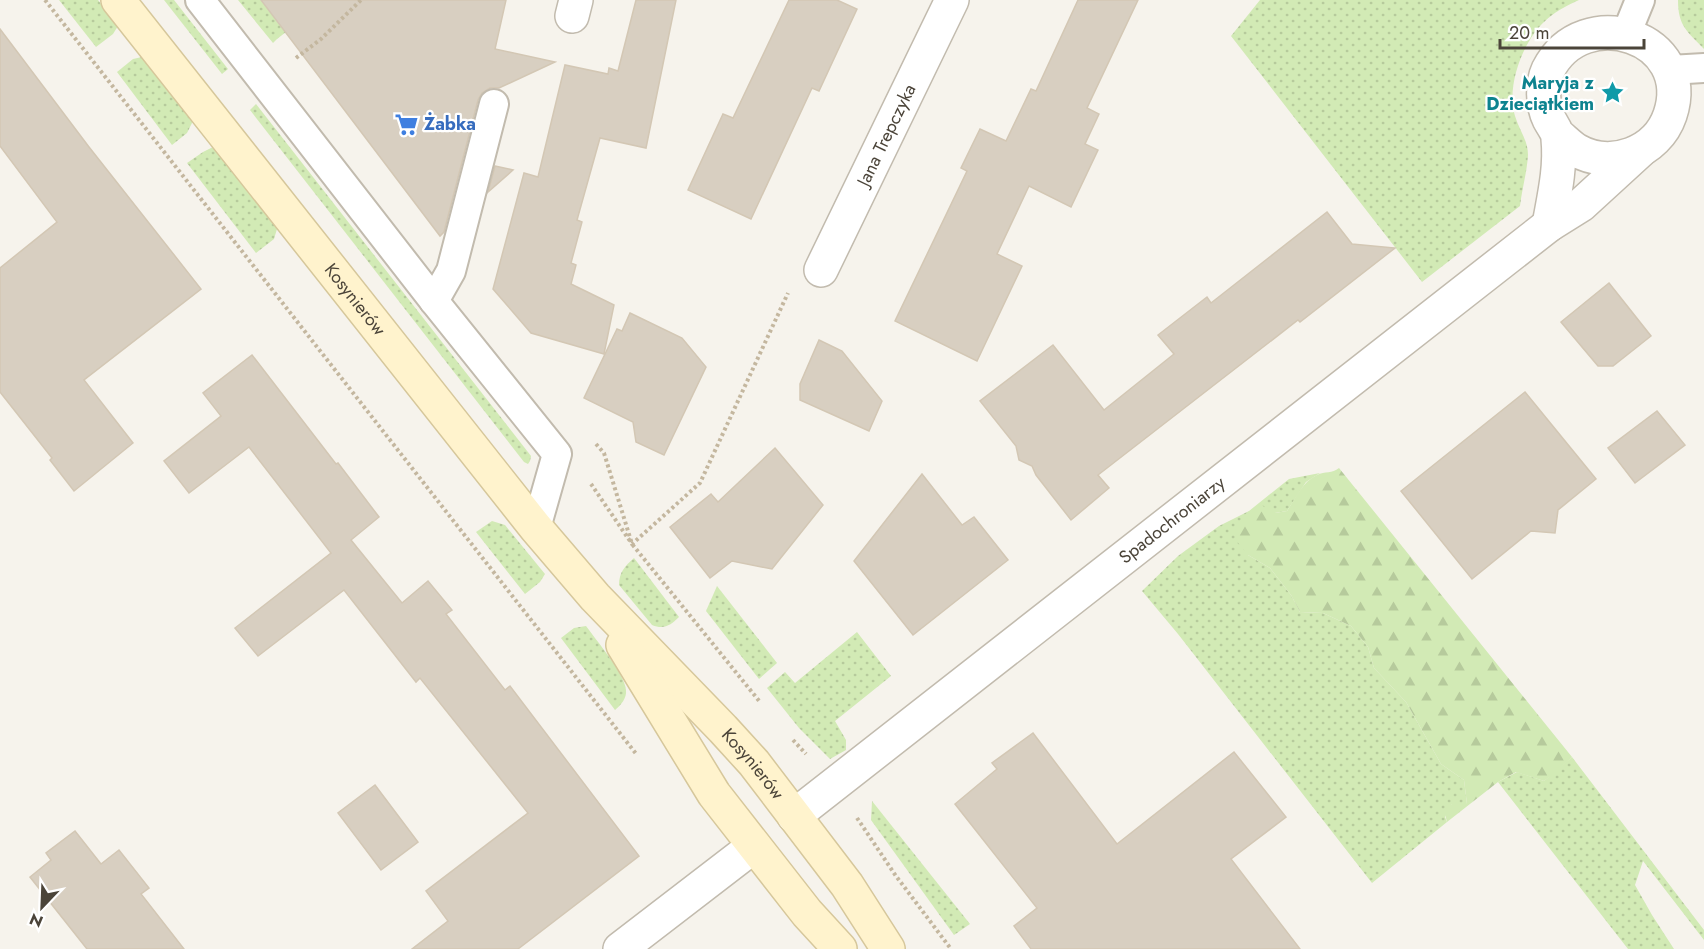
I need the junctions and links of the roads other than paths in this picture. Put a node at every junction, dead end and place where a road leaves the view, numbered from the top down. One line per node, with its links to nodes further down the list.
1 (118, 0): 14 (main road, Kosynierów)
2 (200, 0): 13 (lane)
3 (952, 0): 12 (street, Jana Trepczyka)
4 (1640, 0): 5 (lane)
5 (1627, 32): 7 (street); 9 (street)
6 (1704, 68): 7 (lane)
7 (1670, 70): 10 (street, Spadochroniarzy)
8 (494, 104): 13 (lane)
9 (1558, 135): 10 (street, Spadochroniarzy); 11 (street)
10 (1640, 151): 11 (street, Spadochroniarzy)
11 (1549, 225): 16 (street, Spadochroniarzy)
12 (821, 270)
13 (434, 301): 14 (lane)
14 (536, 528): 15 (main road, Kosynierów)
15 (595, 597): 16 (main road, Kosynierów); 17 (main road, Kosynierów)
16 (794, 816): 17 (main road); 20 (main road, Kosynierów)
17 (754, 846): 18 (street); 19 (main road, Kosynierów)
18 (620, 949)
19 (840, 949)
20 (888, 949)

